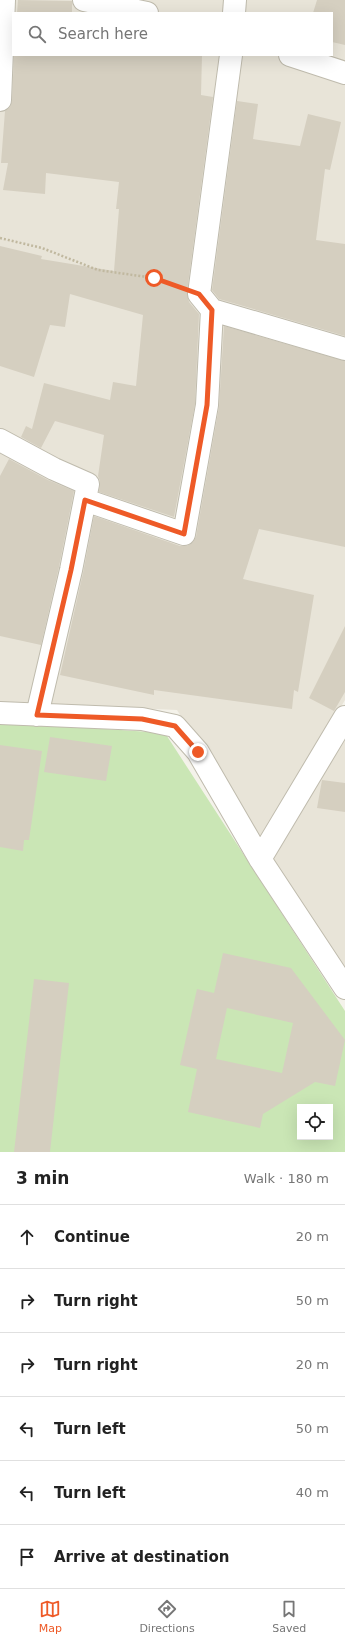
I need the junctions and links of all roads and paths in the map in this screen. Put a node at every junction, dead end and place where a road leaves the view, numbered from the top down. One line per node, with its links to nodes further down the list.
1 (4, 0): 9 (street)
2 (84, 0): 4 (street)
3 (235, 0): 5 (street)
4 (142, 12)
5 (234, 12)
6 (231, 56): 11 (street)
7 (293, 56): 8 (street)
8 (345, 73)
9 (0, 100)
10 (0, 238): 11 (path)
11 (206, 302): 12 (street); 14 (street)
12 (345, 349)
13 (0, 440): 14 (street)
14 (85, 500): 16 (street)
15 (0, 713): 16 (street)
16 (37, 715): 18 (street)
17 (345, 717): 18 (street)
18 (260, 859): 19 (street)
19 (345, 988)

